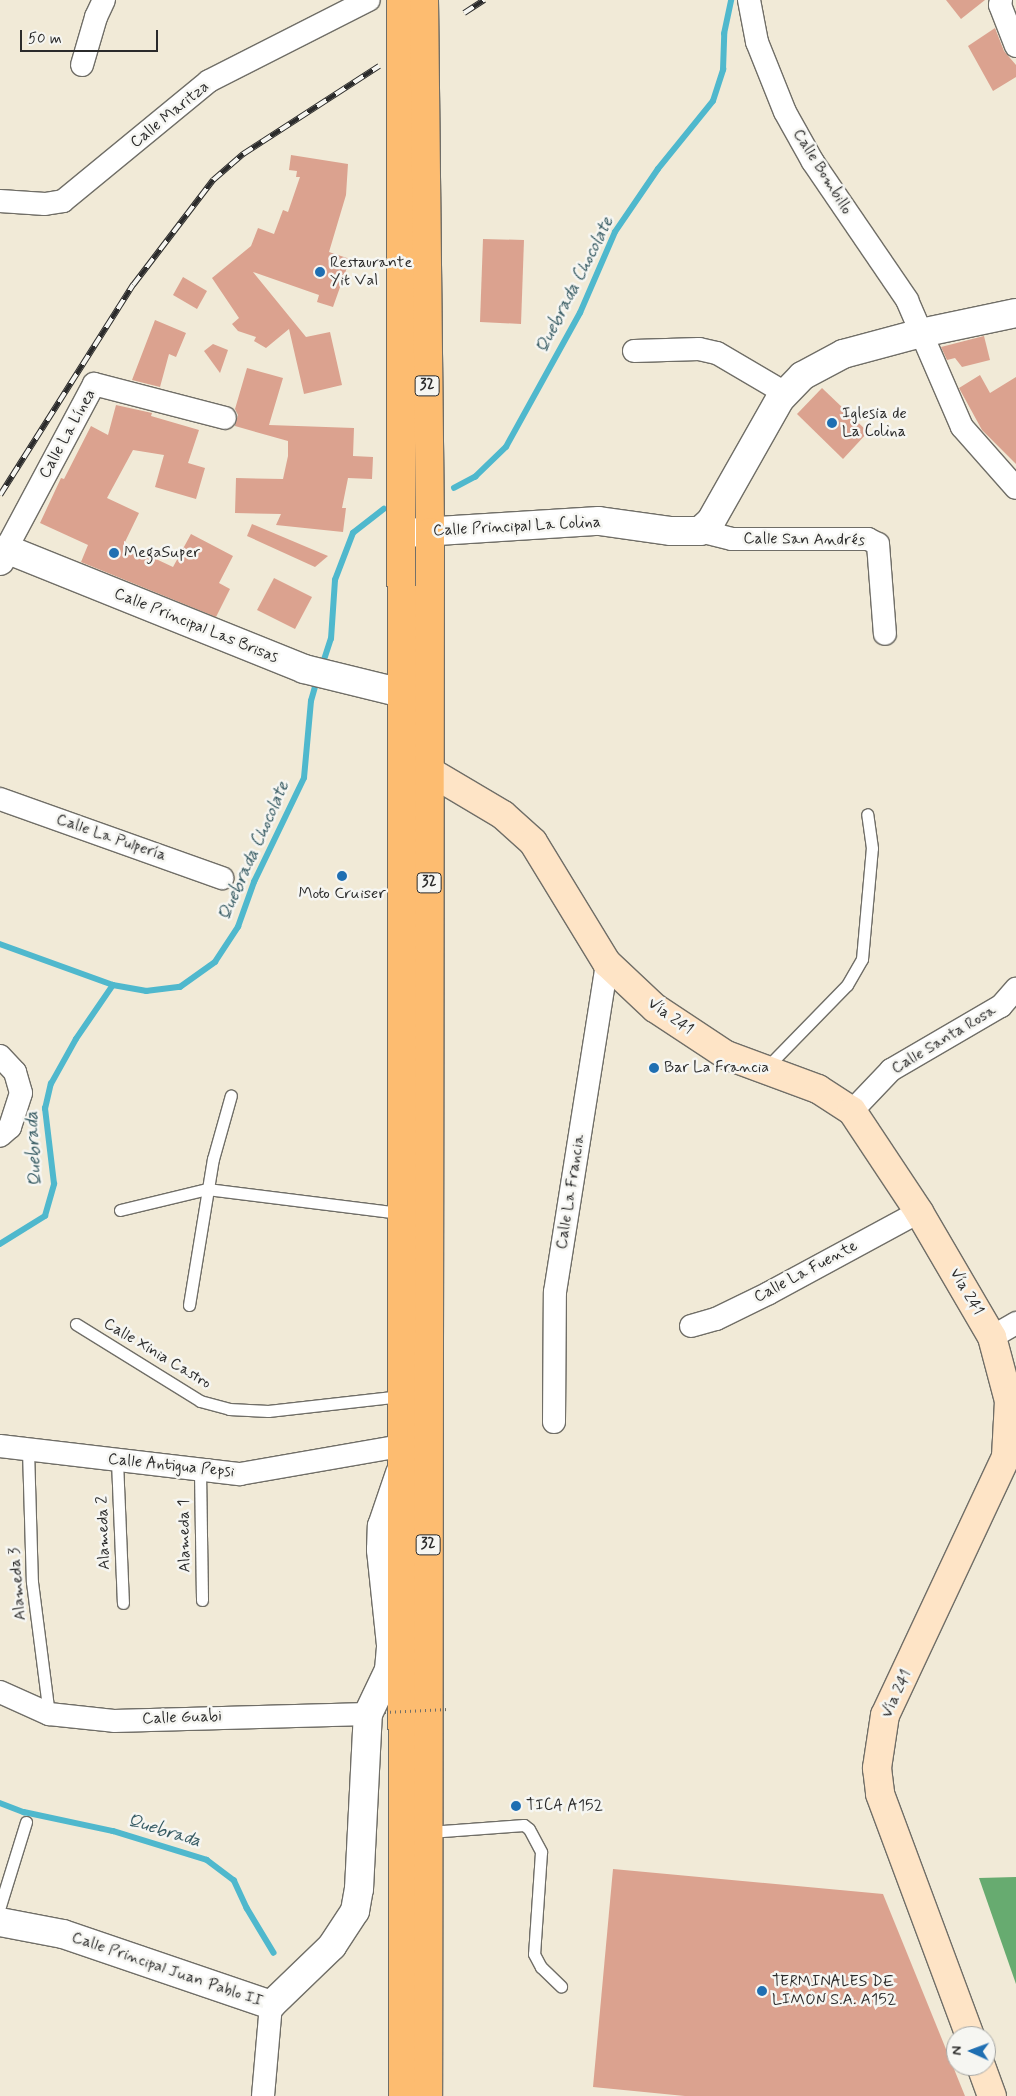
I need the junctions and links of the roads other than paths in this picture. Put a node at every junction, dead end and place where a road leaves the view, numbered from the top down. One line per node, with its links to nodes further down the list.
1 (104, 0): 8 (street)
2 (368, 0): 9 (street, Calle Maritza)
3 (401, 0): 18 (highway, 32)
4 (424, 0): 17 (highway, 32)
5 (749, 0): 11 (street, Calle Bombillo)
6 (1001, 0): 7 (street)
7 (1016, 46)
8 (82, 65)
9 (0, 201)
10 (1016, 313): 11 (street)
11 (921, 333): 13 (street); 15 (street, Calle Bombillo)
12 (634, 351): 13 (street)
13 (785, 393): 16 (street)
14 (225, 418): 19 (street, Calle La Línea)
15 (1016, 488)
16 (700, 531): 17 (street, Calle Principal La Colina); 20 (street, Calle San Andrés)
17 (430, 532): 18 (street, Calle Principal La Colina); 22 (highway, 32)
18 (402, 533): 21 (highway, 32)
19 (3, 555): 21 (street, Calle Principal Las Brisas)
20 (885, 634)
21 (402, 693): 22 (highway, 32)
22 (416, 772): 26 (main road, Vía 241); 36 (highway, 32); 56 (highway, 32)
23 (0, 799): 25 (street, Calle La Pulpería)
24 (867, 814): 29 (lane)
25 (222, 878)
26 (607, 963): 29 (main road, Vía 241); 43 (street, Calle La Francia)
27 (1016, 989): 31 (street, Calle Santa Rosa)
28 (0, 1056): 32 (street)
29 (764, 1069): 31 (main road, Vía 241)
30 (231, 1095): 33 (lane)
31 (852, 1111): 35 (main road, Vía 241)
32 (0, 1136)
33 (207, 1189): 34 (lane); 36 (lane); 37 (lane)
34 (120, 1210)
35 (919, 1212): 40 (street, Calle La Fuente); 41 (main road, Vía 241)
36 (400, 1213): 42 (highway, 32)
37 (189, 1305)
38 (1016, 1323): 41 (street)
39 (76, 1324): 42 (lane, Calle Xinia Castro)
40 (691, 1326)
41 (992, 1337): 46 (main road, Vía 241)
42 (400, 1396): 47 (highway, 32)
43 (554, 1422)
44 (0, 1446): 45 (street, Calle Antigua Pepsi)
45 (28, 1450): 48 (street, Calle Antigua Pepsi); 54 (lane, Alameda 3)
46 (1011, 1458): 61 (main road, Vía 241)
47 (400, 1460): 49 (street, Calle Antigua Pepsi); 53 (street, Calle Principal Juan Pablo II); 64 (highway, 32)
48 (118, 1461): 49 (street, Calle Antigua Pepsi); 51 (lane, Alameda 2)
49 (200, 1471): 50 (lane, Alameda 1)
50 (202, 1600)
51 (124, 1603)
52 (0, 1692): 54 (street, Calle Guabi)
53 (376, 1713): 54 (street, Calle Guabi); 60 (street, Calle Principal Juan Pablo II)
54 (49, 1714)
55 (26, 1822): 57 (lane)
56 (427, 1832): 59 (lane); 65 (highway, 32)
57 (0, 1906)
58 (0, 1922): 60 (street, Calle Principal Juan Pablo II)
59 (561, 1986)
60 (271, 2005): 63 (street)
61 (966, 2026)
62 (985, 2076): 66 (main road)
63 (263, 2096)
64 (402, 2096)
65 (428, 2096)
66 (992, 2096)

